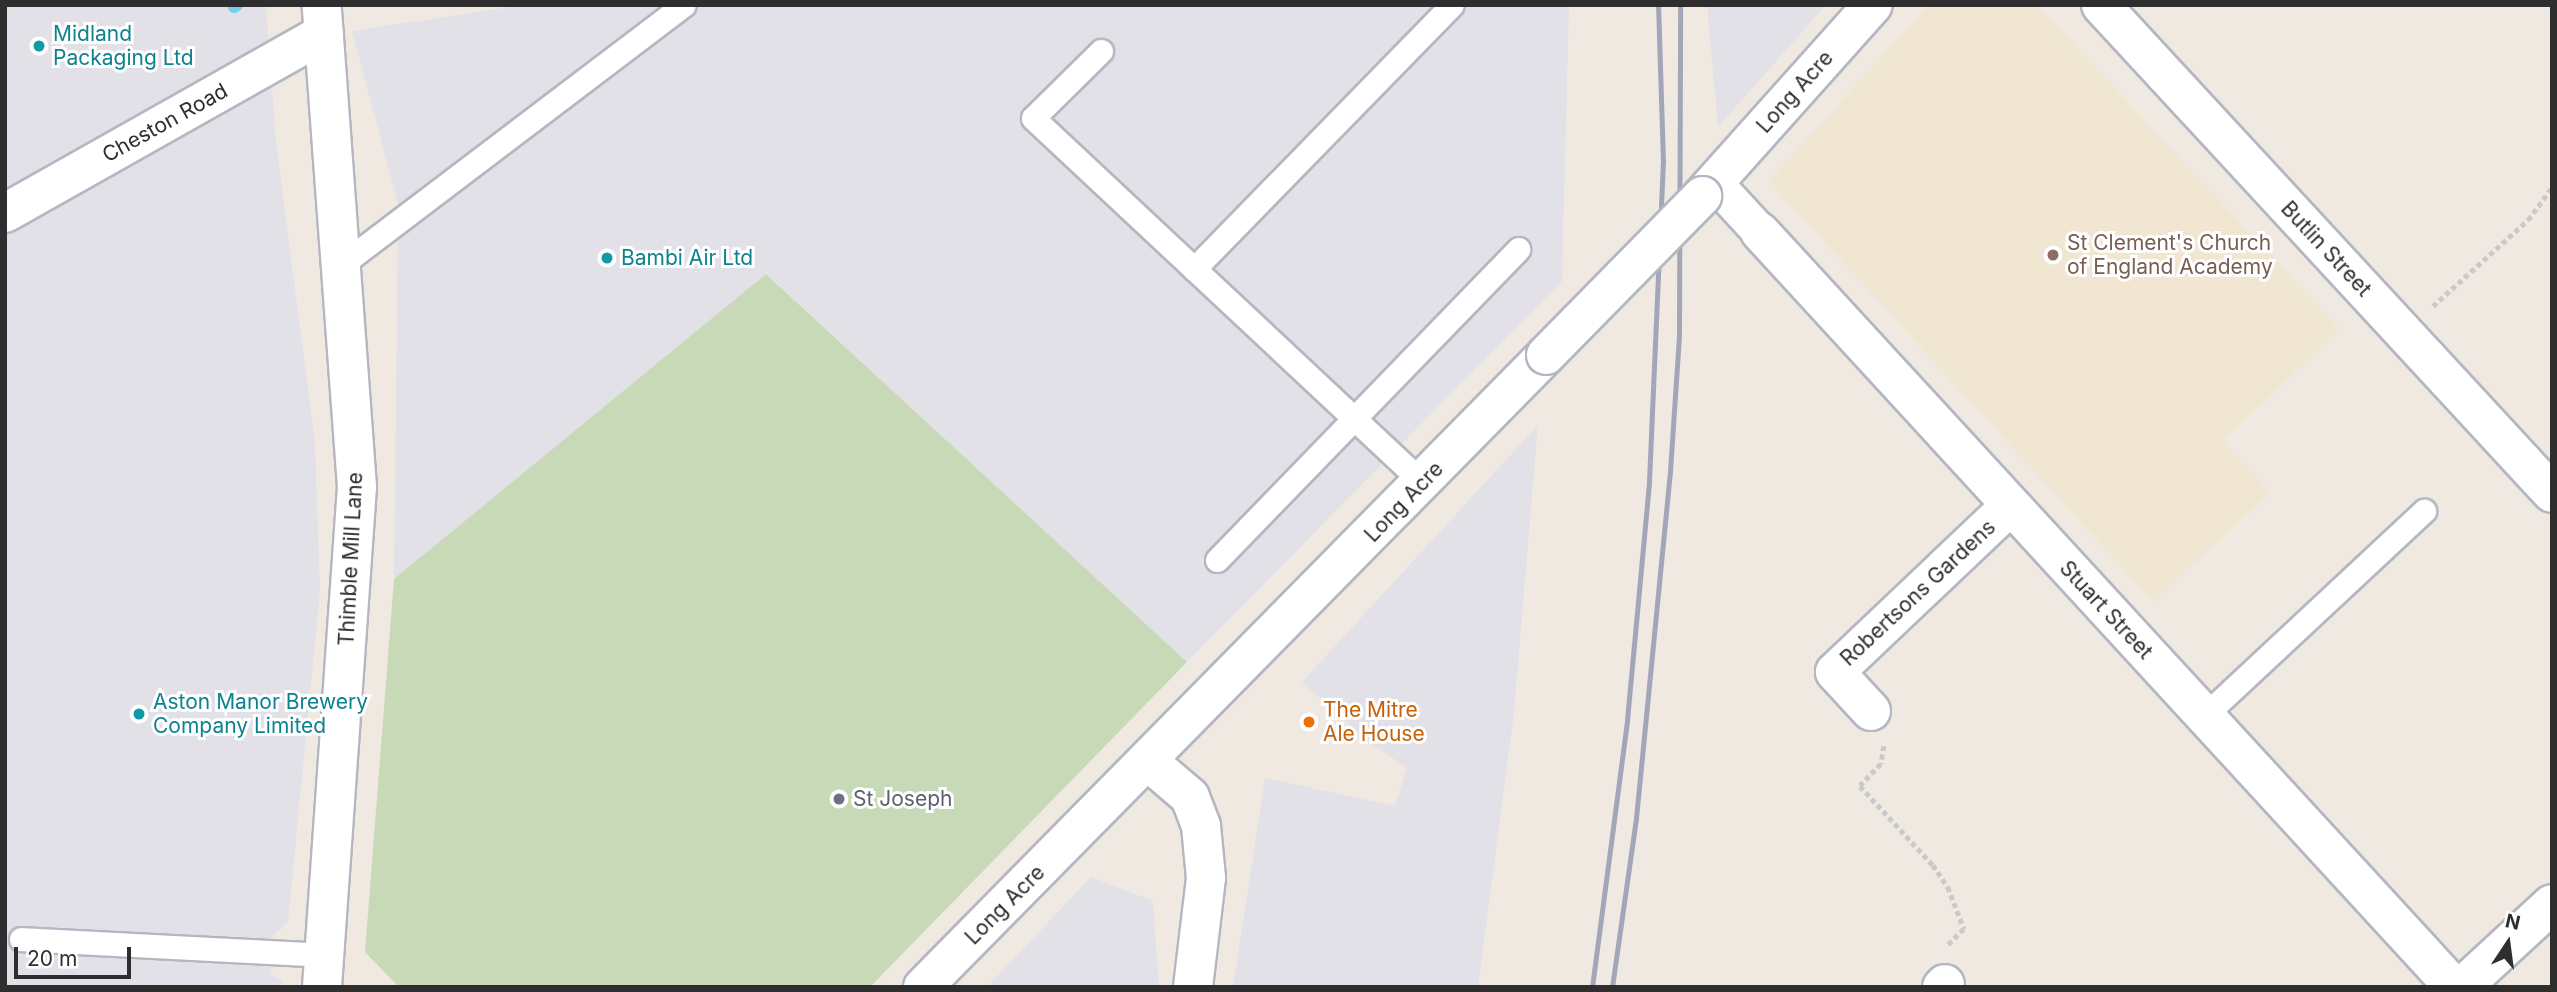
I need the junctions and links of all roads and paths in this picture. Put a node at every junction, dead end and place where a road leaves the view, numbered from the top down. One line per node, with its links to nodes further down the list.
1 (684, 5): 12 (lane)
2 (1452, 5): 13 (lane)
3 (1873, 5): 8 (street, Long Acre)
4 (2101, 5): 14 (street, Butlin Street)
5 (323, 19): 9 (street, Cheston Road); 12 (street, Thimble Mill Lane)
6 (1101, 51): 13 (lane)
7 (2552, 187): 14 (path)
8 (1708, 188): 10 (street); 16 (street, Long Acre, bridge)
9 (5, 213)
10 (1760, 232): 18 (street, Stuart Street)
11 (1518, 249): 15 (lane)
12 (341, 265): 26 (street, Thimble Mill Lane)
13 (1194, 269): 15 (lane)
14 (2404, 333): 17 (street, Butlin Street)
15 (1353, 418): 16 (lane); 20 (lane)
16 (1423, 483): 23 (street, Long Acre)
17 (2552, 493)
18 (2010, 506): 21 (street, Robertsons Gardens); 22 (street, Stuart Street)
19 (2424, 510): 22 (lane)
20 (1217, 560)
21 (1871, 711): 27 (path)
22 (2204, 716): 30 (street, Stuart Street)
23 (1149, 762): 28 (street, Long Acre); 29 (street)
24 (2552, 904): 31 (street)
25 (21, 939): 26 (lane)
26 (323, 971)
27 (1943, 986)
28 (923, 987)
29 (1193, 987)
30 (2454, 987)
31 (2462, 987)

